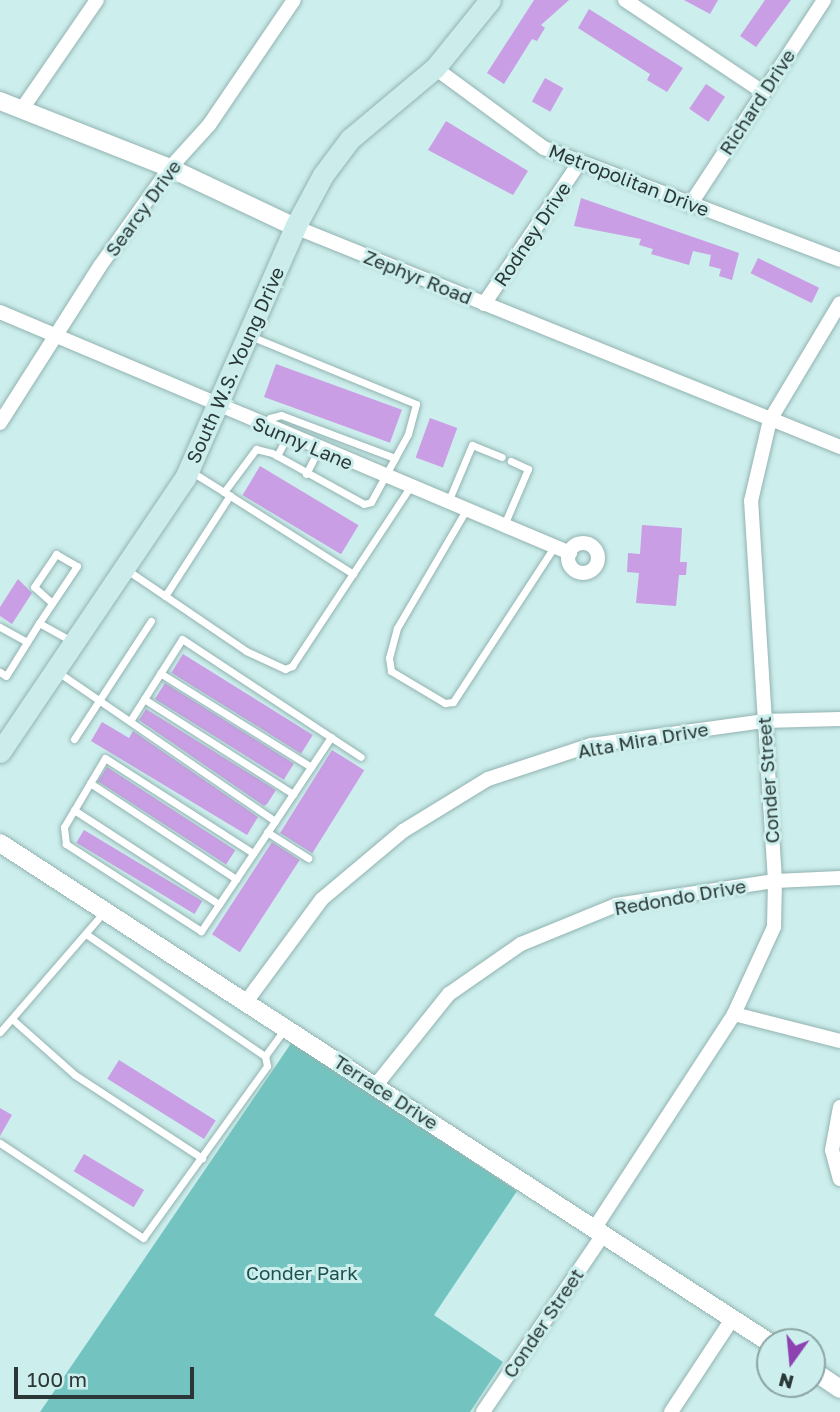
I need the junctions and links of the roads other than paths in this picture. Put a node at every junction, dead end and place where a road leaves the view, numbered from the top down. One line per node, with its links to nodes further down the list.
1 (97, 0): 9 (street)
2 (294, 0): 11 (street, Searcy Drive)
3 (490, 0): 6 (main road, South W.S. Young Drive)
4 (625, 0): 7 (street)
5 (824, 0): 7 (street, Richard Drive)
6 (435, 68): 10 (street, Metropolitan Drive); 13 (main road, South W.S. Young Drive)
7 (763, 92): 12 (street, Richard Drive)
8 (0, 100): 9 (street, Zephyr Road)
9 (22, 109): 11 (street, Zephyr Road)
10 (579, 163): 12 (street, Metropolitan Drive); 16 (street, Rodney Drive)
11 (170, 168): 13 (street, Zephyr Road); 18 (street, Searcy Drive)
12 (690, 205): 14 (street, Metropolitan Drive)
13 (295, 227): 16 (street, Zephyr Road); 19 (main road, South W.S. Young Drive)
14 (840, 260)
15 (840, 303): 21 (street, Conder Street)
16 (484, 304): 21 (street, Zephyr Road)
17 (0, 312): 18 (street, Sunny Lane)
18 (57, 334): 20 (street, Sunny Lane); 22 (street, Searcy Drive)
19 (249, 335): 20 (main road, South W.S. Young Drive); 32 (lane)
20 (218, 407): 24 (street, Sunny Lane); 35 (main road, South W.S. Young Drive)
21 (770, 420): 27 (street, Zephyr Road); 60 (street, Conder Street)
22 (0, 423)
23 (304, 423): 24 (lane); 25 (lane); 26 (lane)
24 (265, 427): 26 (street, Sunny Lane)
25 (338, 436): 28 (lane); 29 (lane)
26 (292, 438): 29 (street, Sunny Lane); 30 (lane)
27 (840, 447)
28 (369, 448): 32 (lane); 34 (lane)
29 (325, 452): 34 (street, Sunny Lane); 36 (lane)
30 (277, 456): 36 (lane); 39 (lane)
31 (502, 457): 40 (lane)
32 (395, 458): 37 (lane)
33 (511, 461): 42 (lane)
34 (362, 467): 37 (street, Sunny Lane)
35 (189, 469): 39 (lane); 45 (main road, South W.S. Young Drive)
36 (306, 474): 37 (lane)
37 (385, 477): 38 (street, Sunny Lane)
38 (410, 487): 40 (street, Sunny Lane); 46 (lane)
39 (227, 493): 46 (lane); 47 (lane)
40 (448, 503): 41 (street, Sunny Lane)
41 (466, 510): 42 (street, Sunny Lane); 43 (lane)
42 (504, 526): 43 (street, Sunny Lane)
43 (554, 547): 44 (street, Sunny Lane)
44 (570, 553)
45 (124, 568): 47 (lane); 53 (main road, South W.S. Young Drive)
46 (353, 574): 47 (lane)
47 (165, 596)
48 (52, 603): 48 (lane); 50 (lane)
49 (151, 621): 58 (lane)
50 (39, 623): 52 (lane); 53 (lane)
51 (0, 627): 52 (lane)
52 (27, 642): 55 (lane)
53 (74, 642): 54 (main road, South W.S. Young Drive)
54 (55, 670): 58 (lane); 64 (main road, South W.S. Young Drive)
55 (0, 672)
56 (160, 673): 57 (lane); 62 (lane); 66 (lane)
57 (144, 699): 61 (lane); 68 (lane)
58 (99, 700): 61 (lane); 63 (lane)
59 (840, 719): 60 (street, Alta Mira Drive)
60 (763, 720): 77 (street, Conder Street); 81 (street, Alta Mira Drive)
61 (130, 721): 70 (lane)
62 (331, 737): 65 (lane); 66 (lane)
63 (74, 739)
64 (0, 752)
65 (361, 757)
66 (311, 767): 68 (lane)
67 (90, 783): 69 (lane); 73 (lane); 76 (lane)
68 (293, 794): 70 (lane)
69 (74, 810): 78 (lane); 78 (lane)
70 (275, 821): 71 (lane)
71 (267, 832): 73 (lane); 74 (lane)
72 (0, 843): 79 (street, Terrace Drive)
73 (253, 853): 76 (lane)
74 (308, 858)
75 (840, 878): 77 (street, Redondo Drive)
76 (236, 879): 78 (lane)
77 (775, 881): 82 (street, Conder Street); 88 (street, Redondo Drive)
78 (219, 904)
79 (104, 911): 80 (lane); 81 (street, Terrace Drive)
80 (86, 934): 83 (lane); 87 (lane)
81 (246, 1002): 84 (street, Terrace Drive)
82 (734, 1014): 86 (street); 93 (street, Conder Street)
83 (12, 1019): 85 (lane); 91 (lane)
84 (286, 1027): 87 (lane); 88 (street, Terrace Drive)
85 (0, 1032)
86 (840, 1041)
87 (265, 1056): 91 (lane)
88 (376, 1085): 93 (street, Terrace Drive)
89 (840, 1107): 92 (street)
90 (0, 1143): 91 (lane)
91 (202, 1158)
92 (840, 1179)
93 (598, 1232): 94 (street, Terrace Drive); 96 (street, Conder Street)
94 (732, 1319): 95 (street, Terrace Drive); 97 (street)
95 (756, 1334)
96 (483, 1412)
97 (671, 1412)

